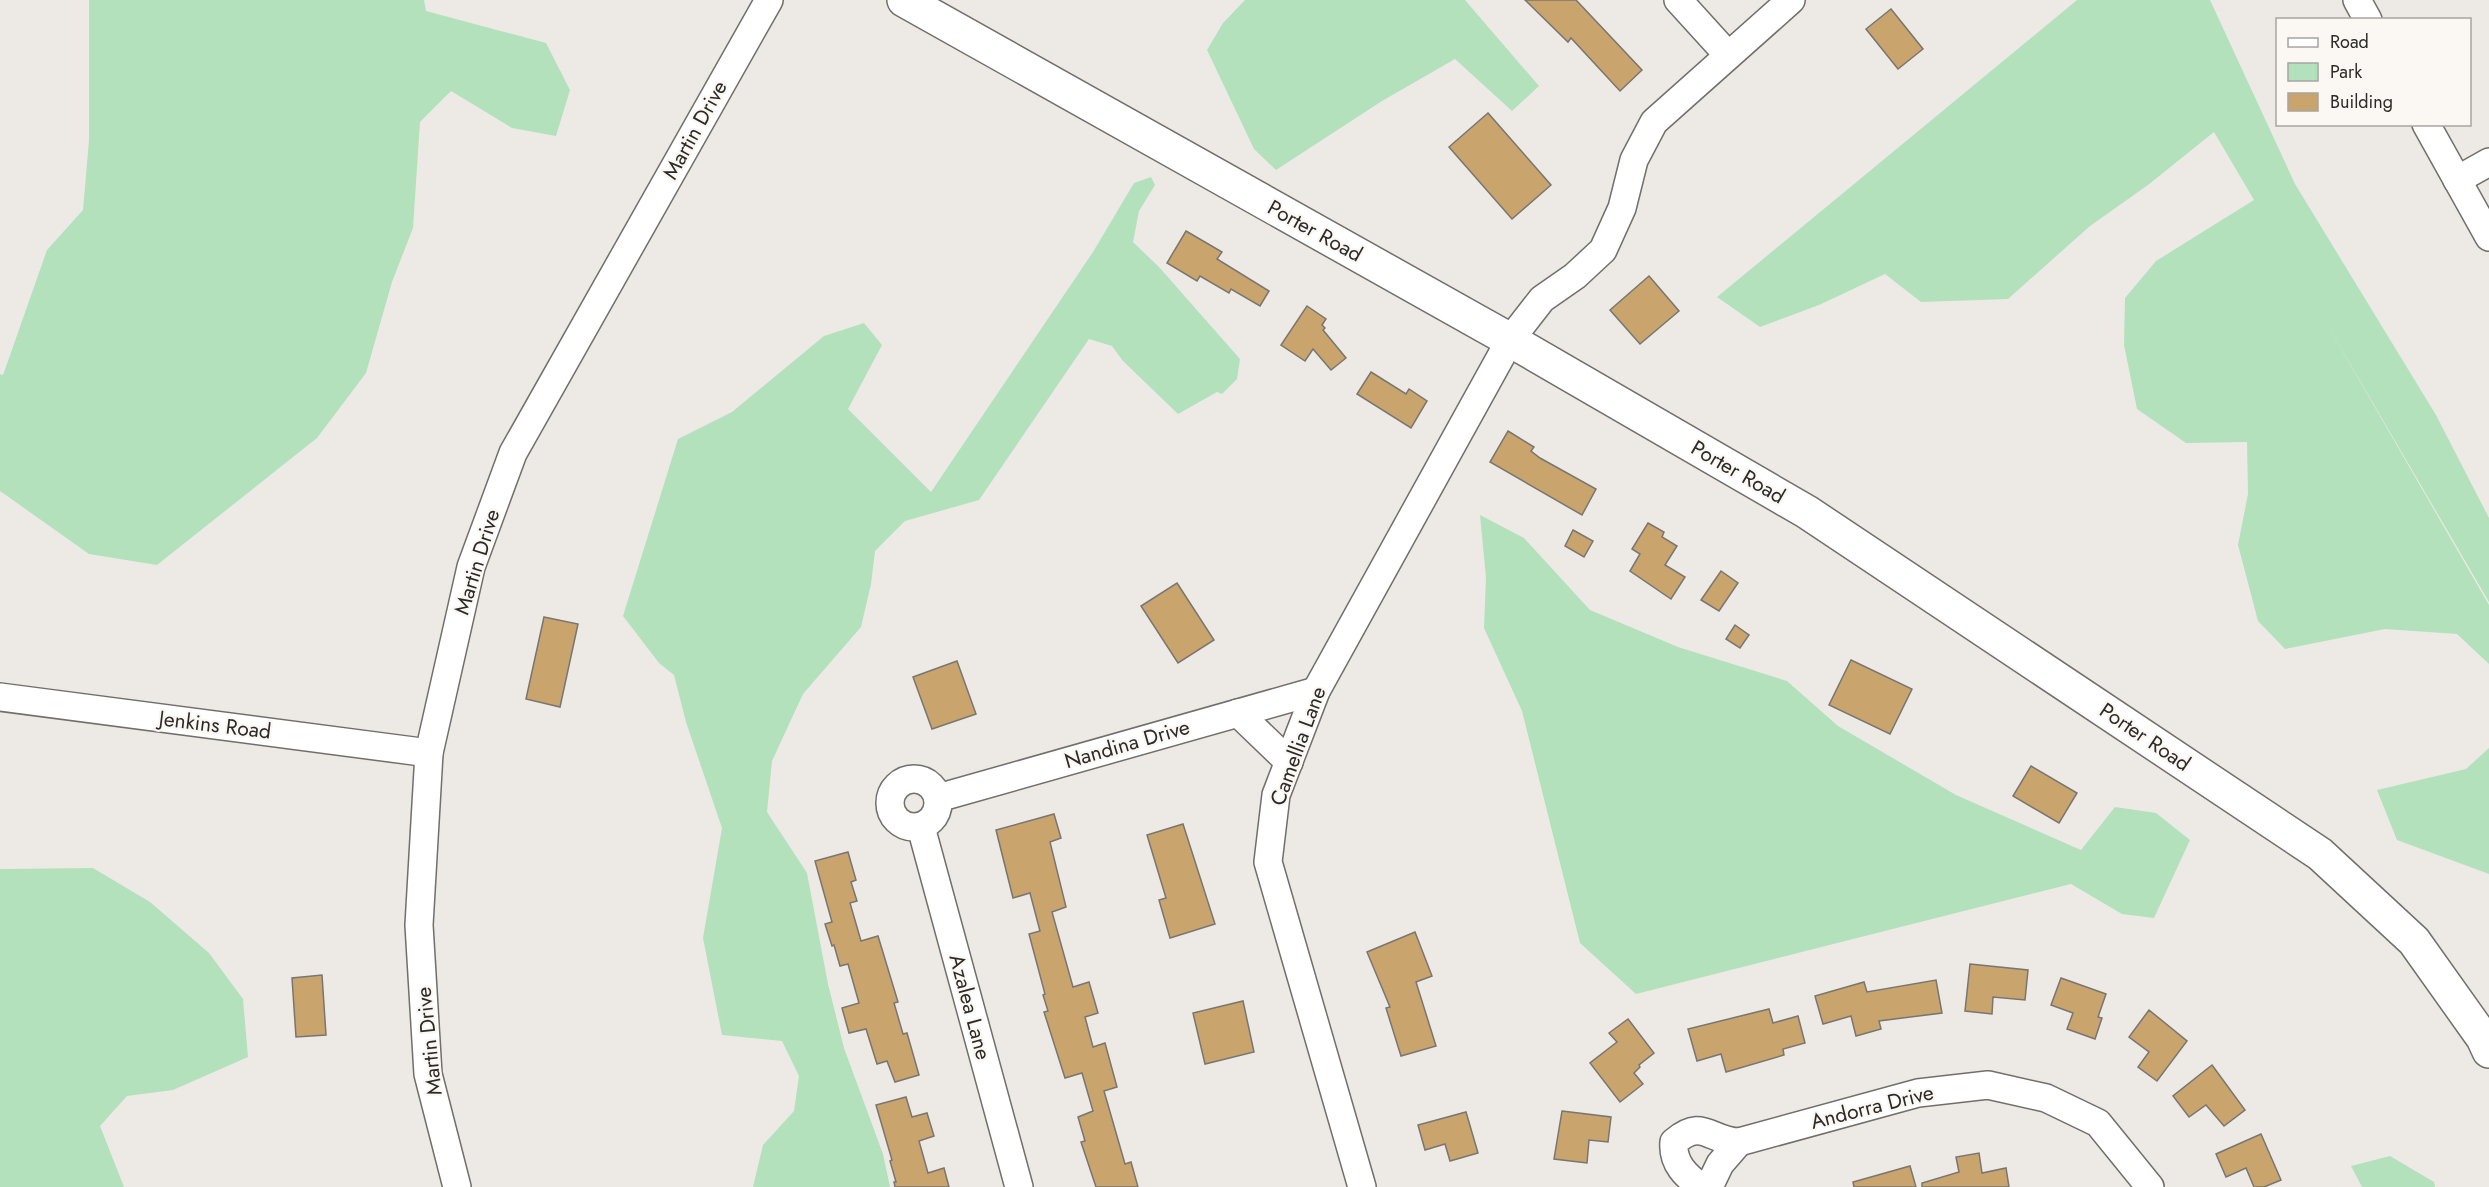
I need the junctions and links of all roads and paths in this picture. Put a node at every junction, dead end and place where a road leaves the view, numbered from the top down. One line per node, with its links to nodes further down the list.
1 (769, 0): 16 (street, Martin Drive)
2 (904, 0): 12 (main road, Porter Road)
3 (1678, 0): 7 (street)
4 (1791, 0): 7 (street, Camellia Lane)
5 (2357, 0): 6 (street)
6 (2367, 18)
7 (1728, 55): 12 (street, Camellia Lane)
8 (2427, 126): 10 (street)
9 (2489, 162): 10 (street)
10 (2457, 180): 11 (street)
11 (2489, 237)
12 (1510, 340): 13 (street, Camellia Lane); 20 (main road, Porter Road)
13 (1316, 691): 15 (street, Nandina Drive); 17 (street, Camellia Lane)
14 (0, 697): 16 (street, Jenkins Road)
15 (1238, 713): 17 (street); 18 (street, Nandina Drive)
16 (429, 753): 22 (street, Martin Drive)
17 (1288, 762): 24 (street, Camellia Lane)
18 (938, 798): 19 (street); 19 (street)
19 (921, 827): 23 (street, Azalea Lane)
20 (2489, 1051)
21 (1739, 1142): 25 (street); 26 (street); 27 (street, Andorra Drive)
22 (457, 1187)
23 (1019, 1187)
24 (1362, 1187)
25 (1701, 1187)
26 (1709, 1187)
27 (2150, 1187)

